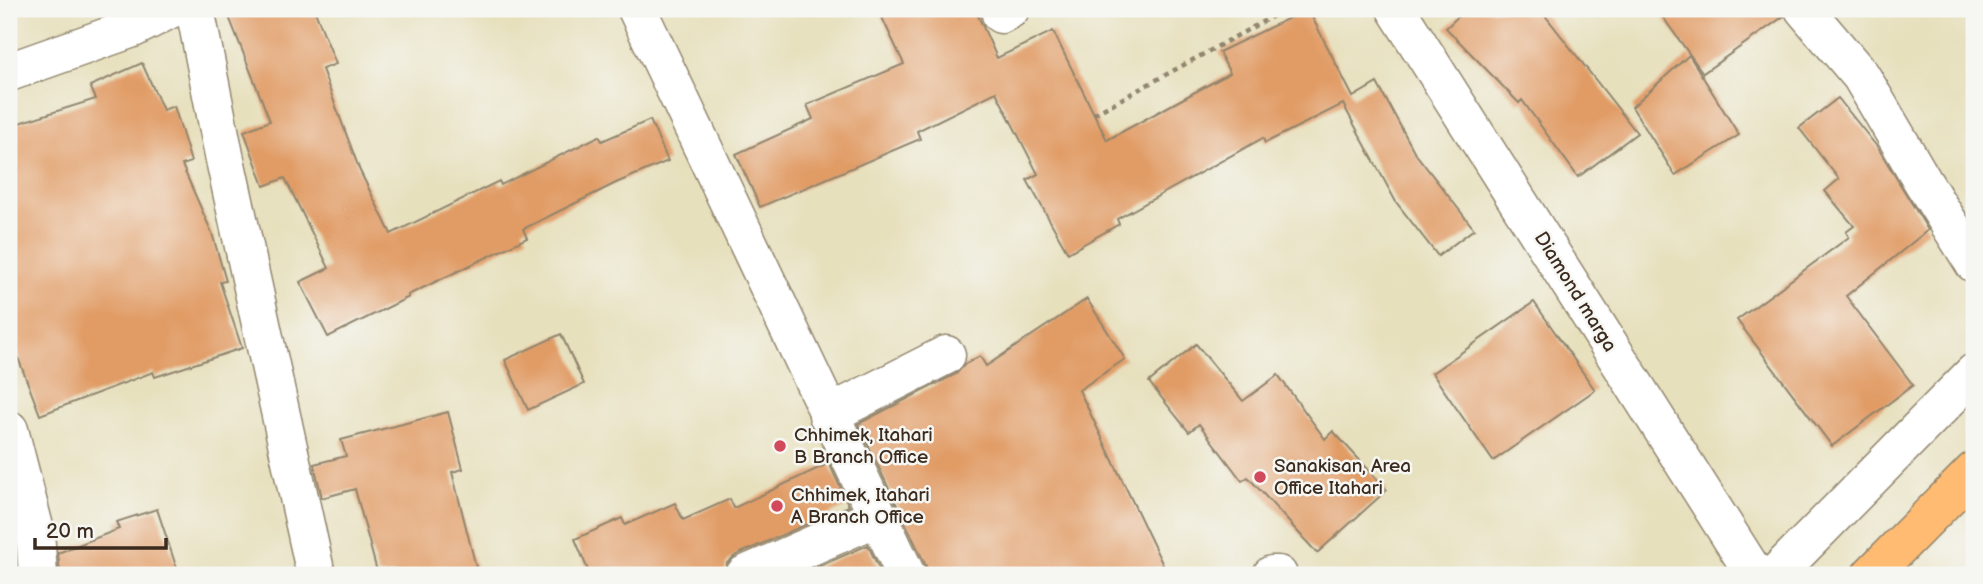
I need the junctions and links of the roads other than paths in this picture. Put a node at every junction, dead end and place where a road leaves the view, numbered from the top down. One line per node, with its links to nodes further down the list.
1 (170, 9): 6 (street)
2 (195, 9): 15 (street)
3 (637, 9): 10 (street)
4 (1396, 9): 20 (street, Diamond marga)
5 (1804, 9): 7 (street)
6 (9, 72)
7 (1974, 262)
8 (946, 355): 10 (street)
9 (1974, 373): 21 (street)
10 (828, 415): 13 (street)
11 (9, 430): 14 (street)
12 (1974, 471): 22 (main road)
13 (877, 517): 16 (street); 17 (street)
14 (38, 575)
15 (316, 575)
16 (745, 575)
17 (906, 575)
18 (1272, 575): 19 (street)
19 (1278, 575)
20 (1755, 575)
21 (1775, 575)
22 (1871, 575)

